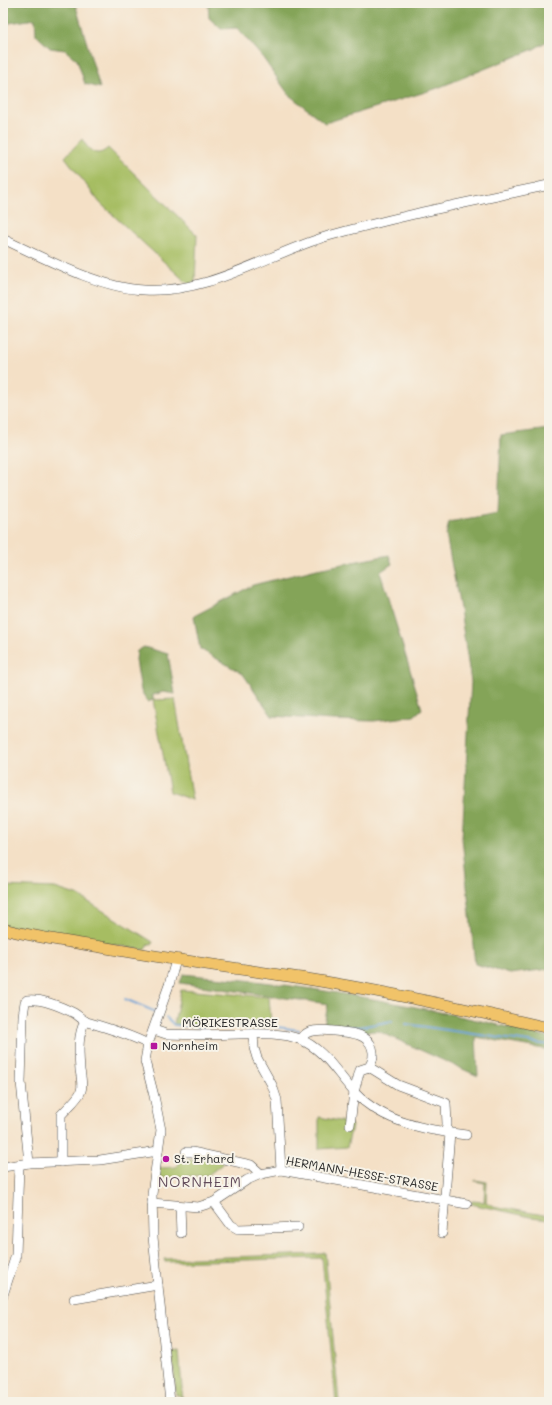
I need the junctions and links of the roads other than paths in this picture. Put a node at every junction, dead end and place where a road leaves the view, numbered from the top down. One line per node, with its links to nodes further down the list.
1 (549, 185): 2 (street)
2 (3, 240)
3 (3, 929): 4 (main road)
4 (176, 960): 6 (main road); 7 (street)
5 (85, 1021): 10 (street); 18 (street); 19 (street)
6 (549, 1028)
7 (154, 1030): 8 (street, MÖRIKESTRASSE); 10 (street)
8 (253, 1034): 9 (street, MÖRIKESTRASSE); 22 (street)
9 (299, 1039): 11 (street); 12 (street, MÖRIKESTRASSE)
10 (148, 1044): 16 (street)
11 (369, 1067): 12 (street); 14 (street)
12 (354, 1092): 13 (street); 14 (street, MÖRIKESTRASSE)
13 (350, 1125)
14 (448, 1133): 15 (street, MÖRIKESTRASSE); 24 (street)
15 (466, 1135)
16 (158, 1151): 18 (street); 26 (street)
17 (186, 1152): 23 (street)
18 (61, 1162): 19 (street)
19 (29, 1163): 20 (street)
20 (19, 1165): 21 (street); 33 (street)
21 (3, 1167)
22 (281, 1170): 23 (street, HERMANN-HESSE-STRASSE); 24 (street, HERMANN-HESSE-STRASSE)
23 (260, 1174): 25 (street, HERMANN-HESSE-STRASSE)
24 (444, 1200): 27 (street, HERMANN-HESSE-STRASSE); 31 (street)
25 (214, 1202): 28 (street, HERMANN-HESSE-STRASSE); 29 (street)
26 (152, 1203): 28 (street, HERMANN-HESSE-STRASSE); 32 (street)
27 (467, 1204)
28 (180, 1206): 30 (street)
29 (298, 1227)
30 (181, 1233)
31 (442, 1233)
32 (158, 1285): 34 (street); 35 (street)
33 (3, 1296)
34 (74, 1299)
35 (170, 1402)

